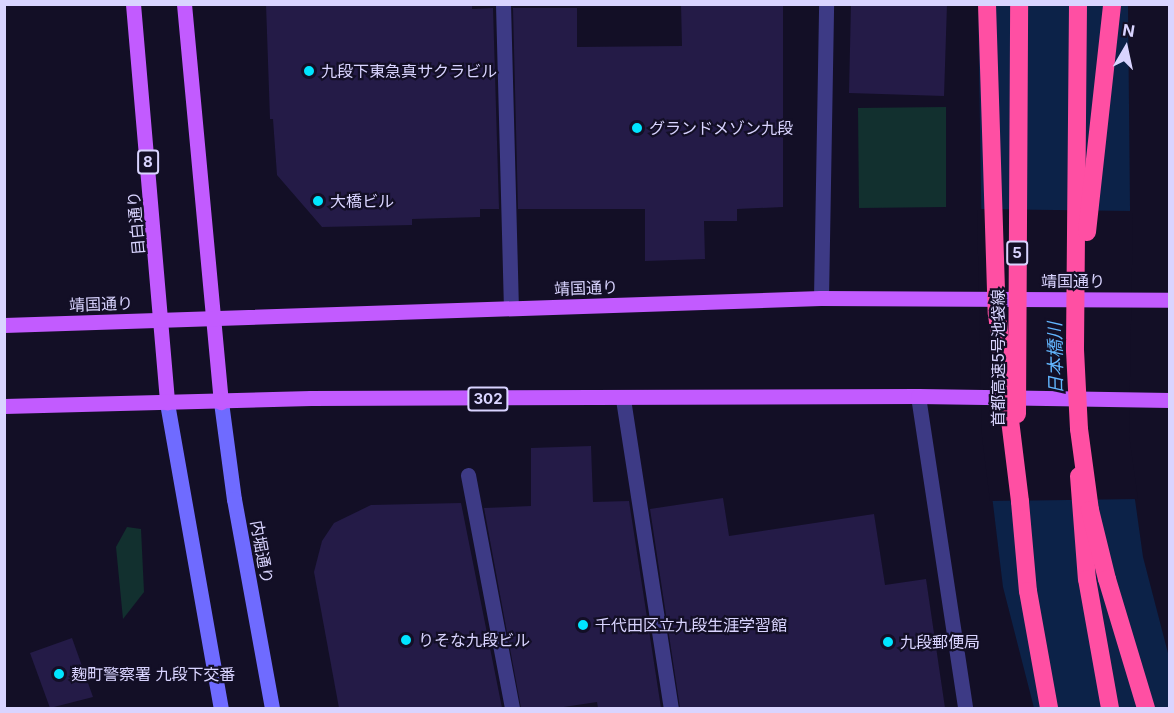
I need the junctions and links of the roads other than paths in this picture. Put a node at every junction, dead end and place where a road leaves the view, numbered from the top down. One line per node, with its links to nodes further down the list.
1 (133, 4): 12 (main road, 目白通り / 8)
2 (184, 4): 13 (main road)
3 (503, 4): 11 (street)
4 (826, 4): 9 (street)
5 (987, 4): 24 (highway, bridge)
6 (1018, 4): 24 (highway, 首都高速5号池袋線 / 5, bridge)
7 (1078, 4): 15 (highway, bridge)
8 (1112, 4): 15 (highway, bridge)
9 (820, 298): 10 (main road, 靖国通り, bridge); 11 (main road, 靖国通り)
10 (1170, 300)
11 (511, 308): 13 (main road, 靖国通り)
12 (161, 320): 13 (main road, 靖国通り); 14 (main road, 靖国通り); 20 (main road, 目白通り / 8)
13 (214, 320): 19 (main road)
14 (4, 325)
15 (1075, 350): 22 (highway, bridge)
16 (918, 396): 17 (main road, 302); 18 (main road, 302, bridge); 29 (street)
17 (623, 399): 19 (main road, 302); 28 (street)
18 (1170, 400)
19 (221, 402): 20 (main road, 302); 26 (main road, 内堀通り)
20 (167, 403): 21 (main road, 302); 25 (main road)
21 (4, 406)
22 (1078, 429): 31 (highway, bridge); 32 (highway, bridge)
23 (468, 475): 27 (street)
24 (1020, 502): 30 (highway, 首都高速5号池袋線 / 5)
25 (221, 708)
26 (272, 708)
27 (512, 708)
28 (671, 708)
29 (965, 708)
30 (1049, 708)
31 (1110, 708)
32 (1146, 708)

